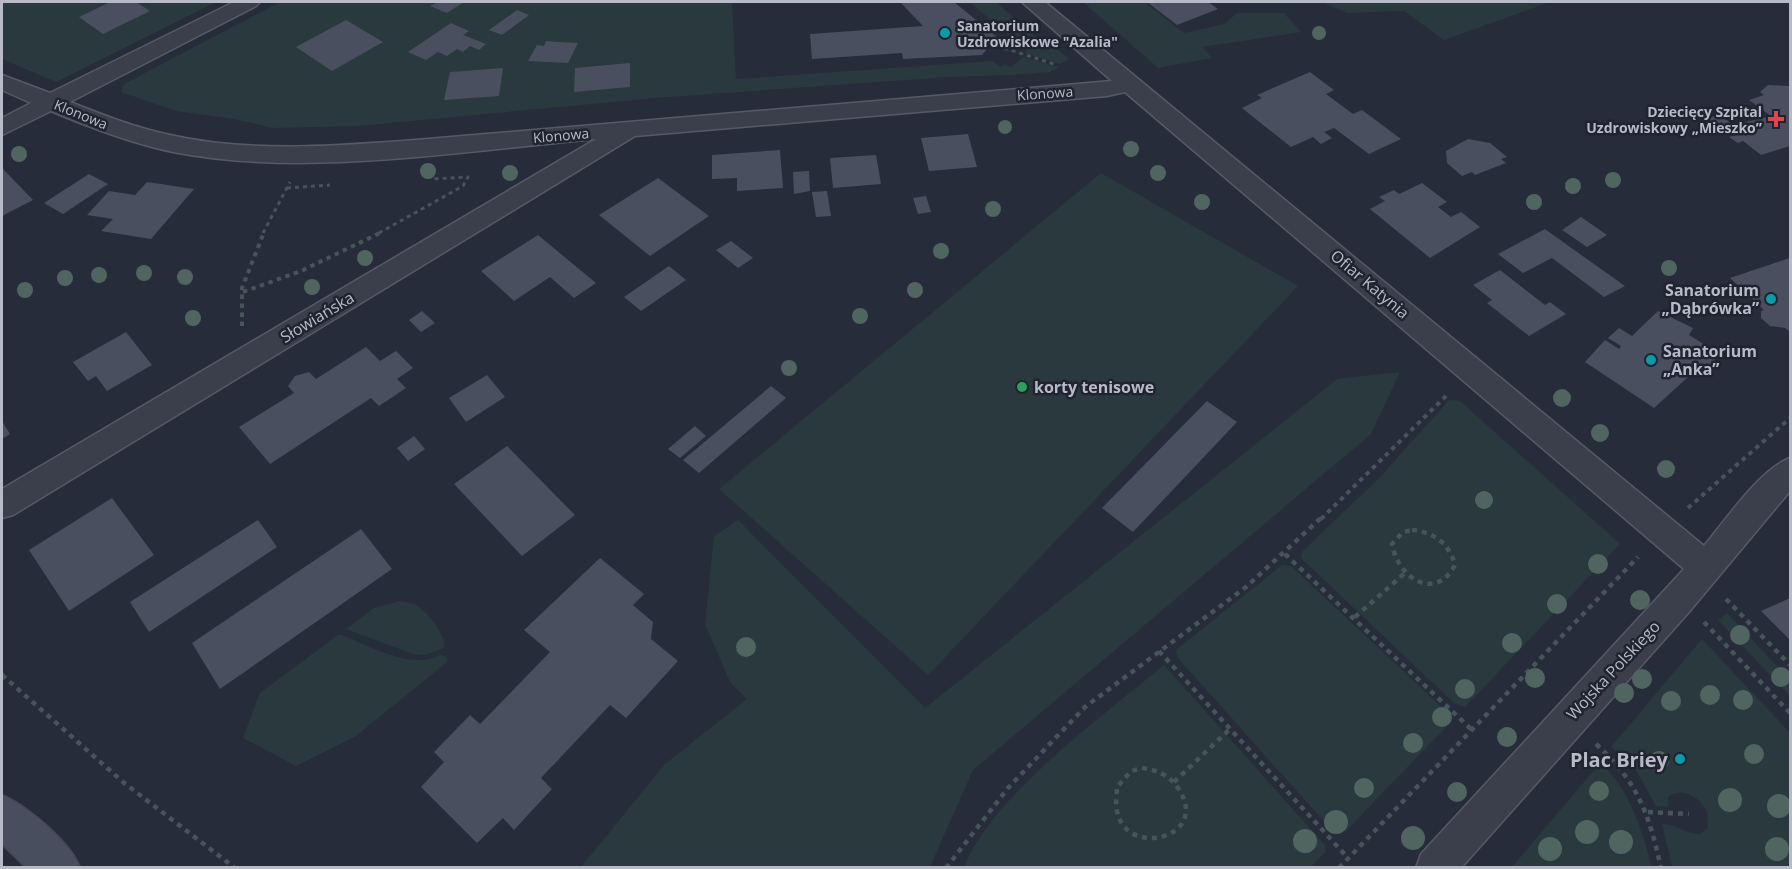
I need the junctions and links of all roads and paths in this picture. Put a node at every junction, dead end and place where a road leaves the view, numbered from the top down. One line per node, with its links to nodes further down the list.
1 (249, 2): 7 (street)
2 (1033, 2): 6 (street, Ofiar Katynia)
3 (1004, 48): 4 (path)
4 (1059, 65)
5 (2, 82): 7 (street, Klonowa)
6 (1131, 83): 9 (street, Klonowa); 20 (street, Ofiar Katynia)
7 (53, 103): 8 (street); 9 (street, Klonowa)
8 (2, 127)
9 (633, 129): 19 (street, Słowiańska)
10 (291, 180): 13 (path)
11 (423, 180): 14 (path)
12 (332, 185): 13 (path)
13 (287, 188): 14 (path)
14 (243, 292): 15 (path)
15 (243, 333)
16 (1453, 389): 21 (path)
17 (1791, 418): 20 (path)
18 (1791, 471): 22 (street, Wojska Polskiego)
19 (2, 505)
20 (1662, 530): 22 (street, Ofiar Katynia); 32 (path)
21 (1285, 554): 26 (path); 27 (path)
22 (1706, 568): 25 (street, Wojska Polskiego)
23 (1405, 573): 23 (path); 26 (path)
24 (1716, 604): 28 (path)
25 (1696, 615): 30 (path); 43 (street, Wojska Polskiego)
26 (1355, 617): 32 (path)
27 (1159, 651): 31 (path); 41 (path)
28 (1791, 665)
29 (2, 675): 40 (path)
30 (1791, 713)
31 (1231, 728): 34 (path); 38 (path)
32 (1471, 729): 38 (path)
33 (1603, 735): 35 (path)
34 (1174, 782): 34 (path)
35 (1648, 813): 36 (path); 44 (path)
36 (1689, 814)
37 (2, 816): 39 (street)
38 (1348, 858): 42 (path)
39 (59, 867)
40 (235, 867)
41 (946, 867)
42 (1339, 867)
43 (1435, 867)
44 (1661, 867)

